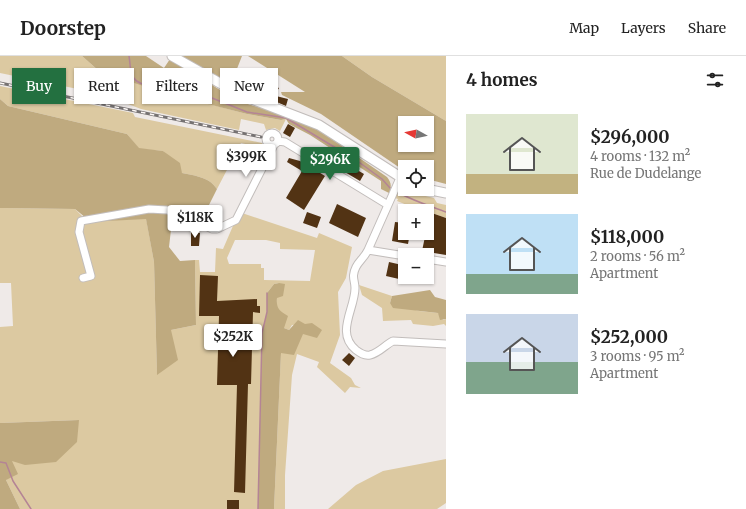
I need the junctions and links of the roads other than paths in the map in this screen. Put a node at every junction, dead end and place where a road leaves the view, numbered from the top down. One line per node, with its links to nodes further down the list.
1 (172, 56): 2 (main road)
2 (398, 176)
3 (398, 188): 6 (street)
4 (434, 191): 5 (main road)
5 (446, 194)
6 (388, 205): 7 (street); 11 (street)
7 (368, 250): 8 (street); 12 (street)
8 (398, 255)
9 (434, 260): 10 (street)
10 (446, 262)
11 (83, 278)
12 (446, 344)

